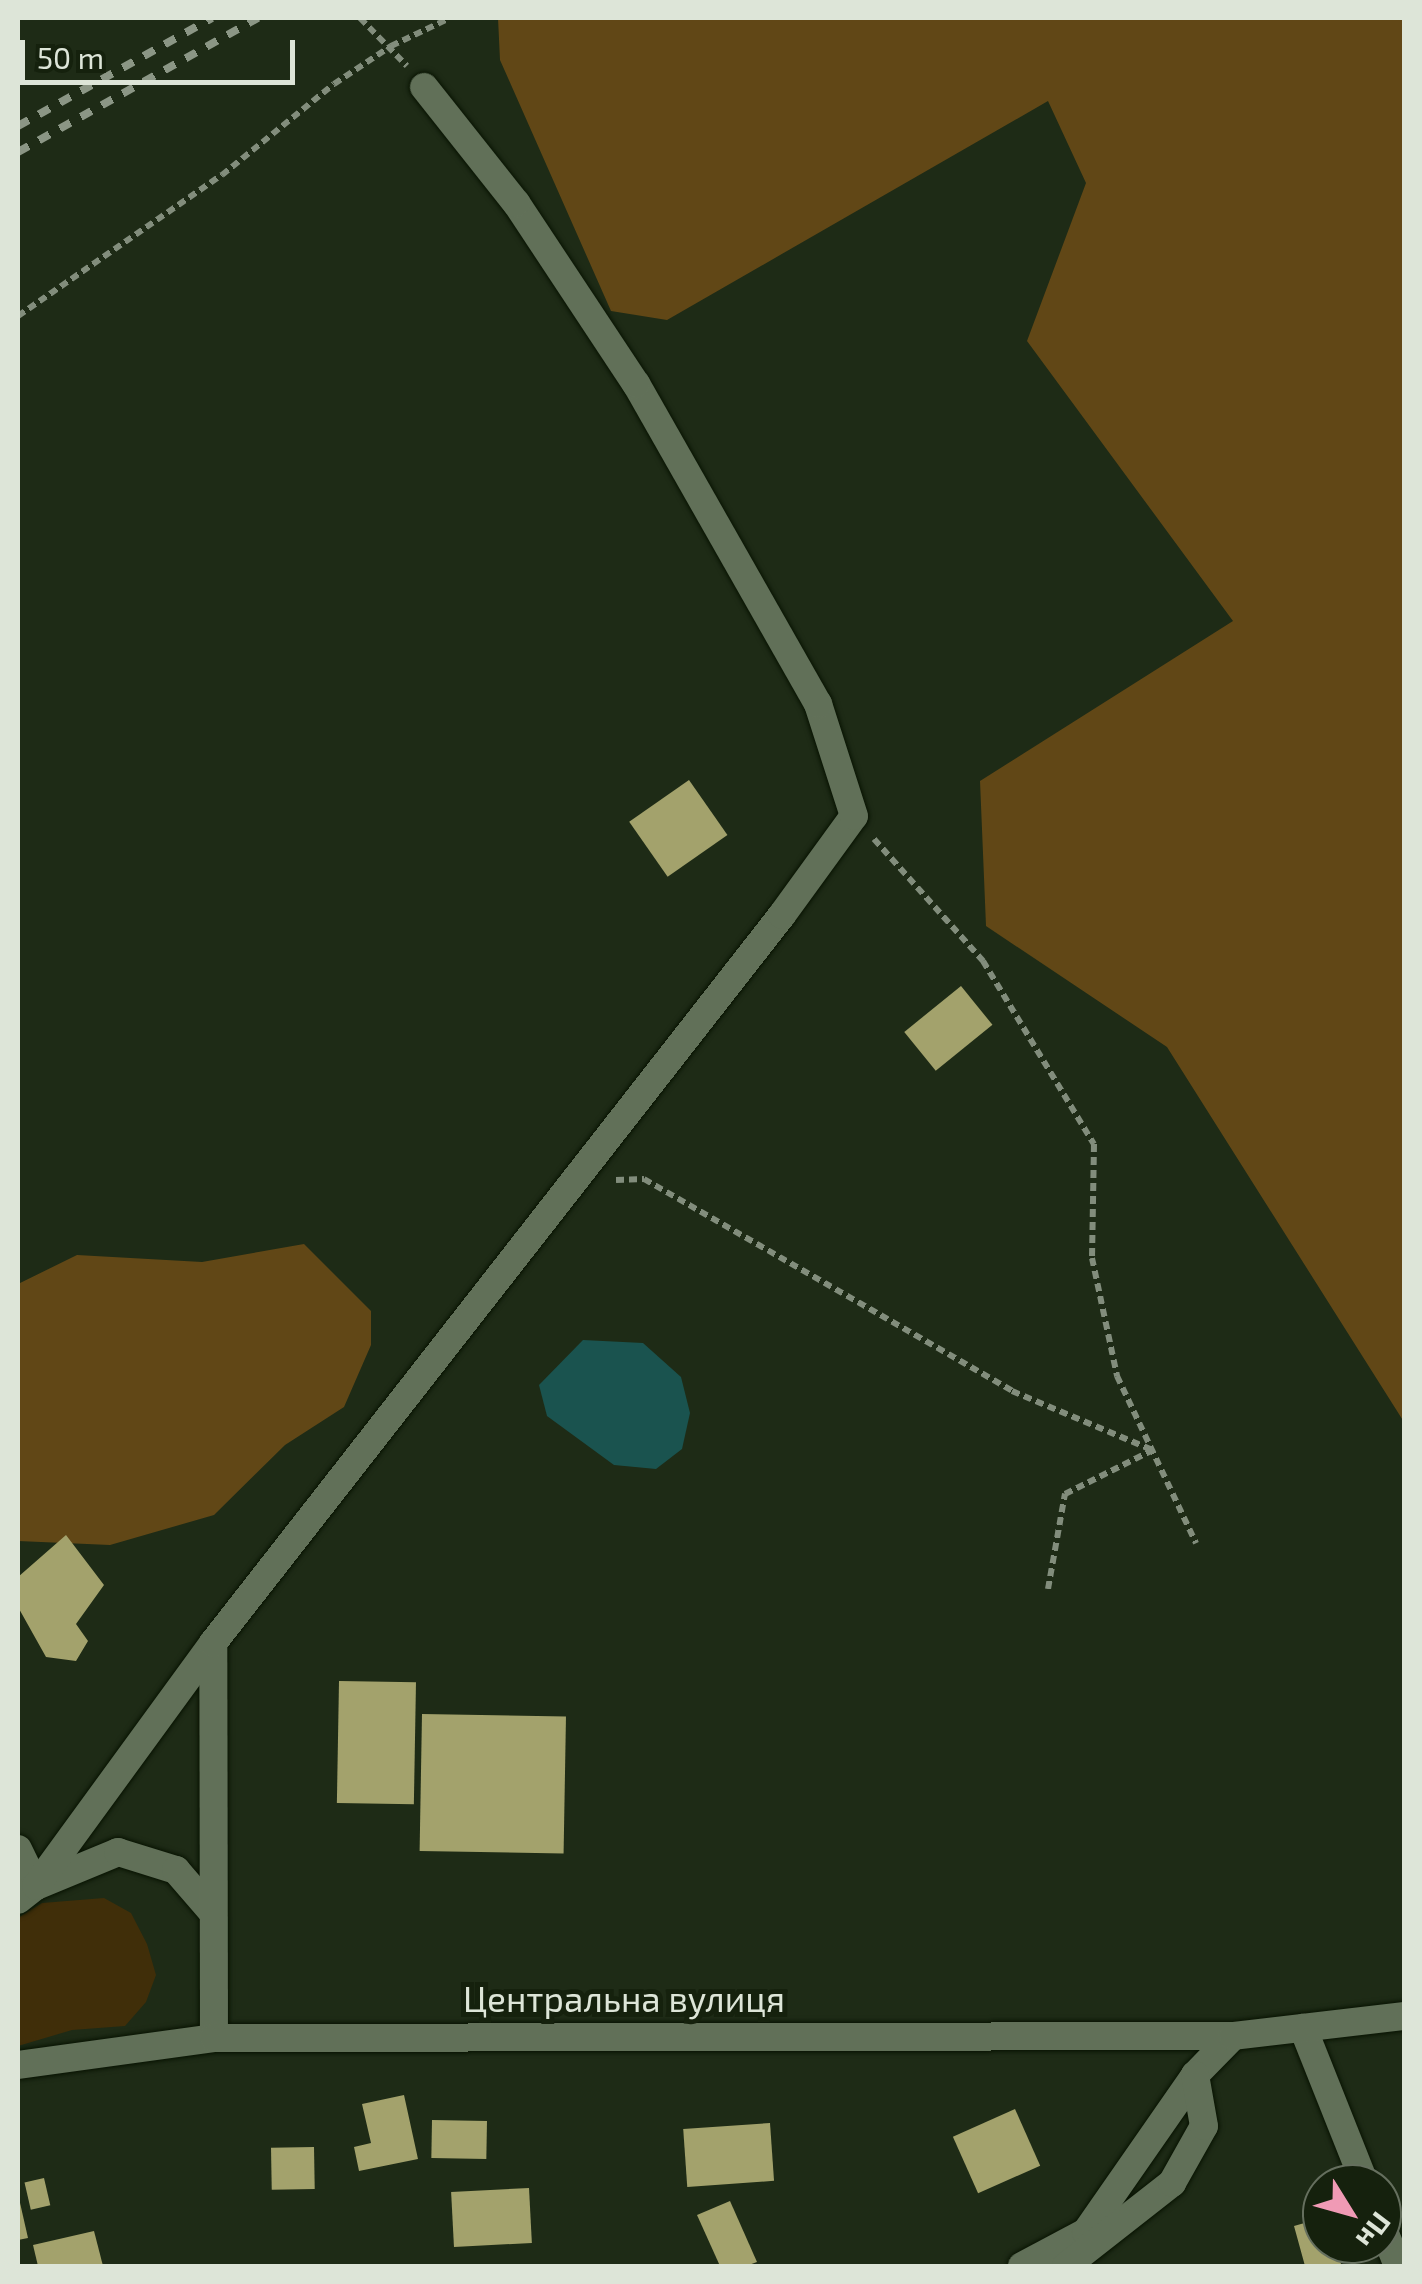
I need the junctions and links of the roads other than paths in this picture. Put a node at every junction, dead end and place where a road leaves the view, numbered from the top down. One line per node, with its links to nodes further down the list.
1 (424, 87): 2 (street)
2 (213, 1643): 4 (street); 5 (street)
3 (18, 1849): 4 (street)
4 (27, 1893): 5 (street)
5 (213, 1913): 9 (street)
6 (1404, 2016): 7 (street, Центральна вулиця)
7 (1304, 2028): 8 (street, Центральна вулиця); 12 (street)
8 (1233, 2036): 9 (street, Центральна вулиця); 11 (street)
9 (214, 2038): 10 (street, Центральна вулиця)
10 (18, 2065)
11 (1195, 2076): 13 (street); 14 (street)
12 (1357, 2164)
13 (1022, 2266)
14 (1066, 2266)

